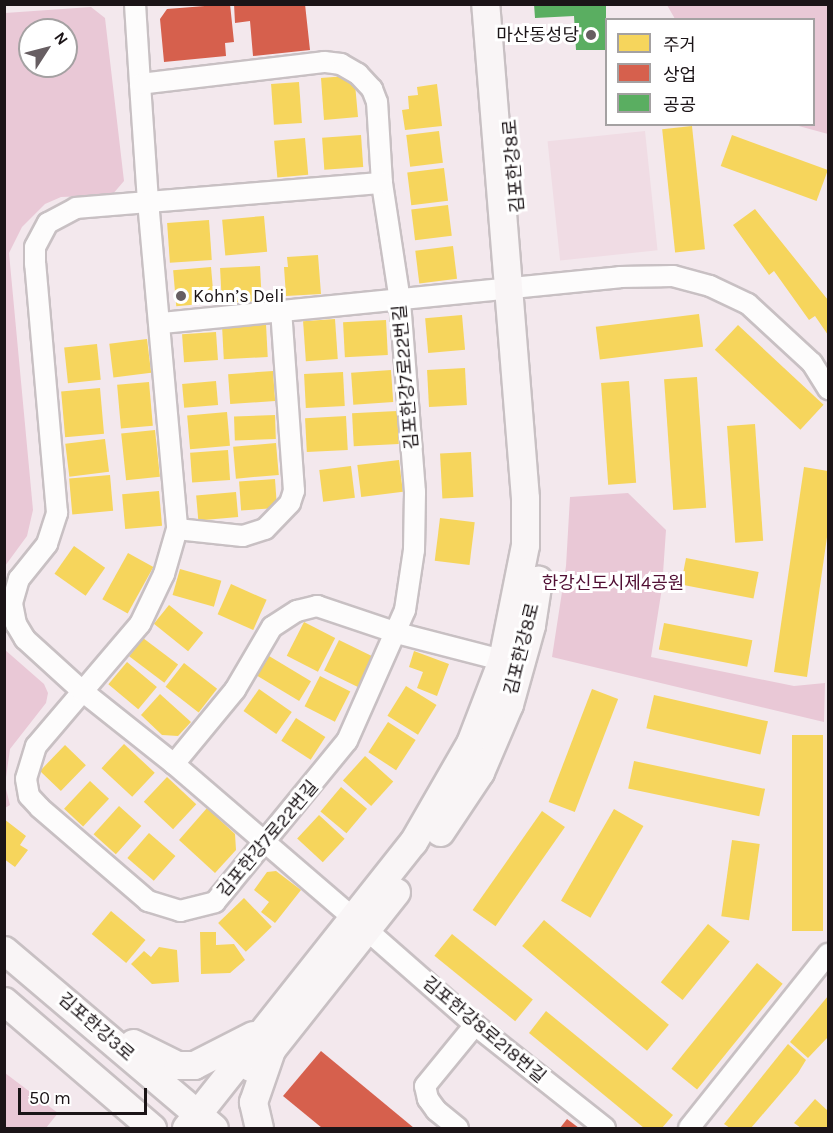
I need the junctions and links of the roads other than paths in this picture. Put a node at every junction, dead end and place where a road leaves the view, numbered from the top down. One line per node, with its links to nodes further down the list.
1 (135, 4): 4 (street, 김포한강7로22번길)
2 (485, 4): 7 (street, 김포한강8로)
3 (499, 4): 7 (street, 김포한강8로)
4 (140, 84): 5 (street, 김포한강7로22번길); 6 (street, 김포한강7로22번길)
5 (382, 183): 6 (street, 김포한강8로218번길); 8 (street, 김포한강7로22번길)
6 (148, 201): 10 (street, 김포한강7로22번길); 15 (street, 김포한강8로218번길)
7 (517, 289): 8 (street); 11 (street); 14 (street, 김포한강8로)
8 (400, 301): 9 (street); 13 (street, 김포한강7로22번길)
9 (281, 310): 10 (street); 12 (street)
10 (162, 323): 12 (street, 김포한강7로22번길)
11 (828, 389)
12 (177, 529): 15 (street, 김포한강7로22번길)
13 (397, 633): 14 (street); 16 (street); 17 (street, 김포한강7로22번길)
14 (512, 662): 18 (street, 김포한강8로)
15 (81, 690): 16 (street, 김포한강8로218번길); 17 (street, 김포한강7로22번길)
16 (174, 764): 17 (street, 김포한강8로218번길)
17 (264, 842): 18 (street, 김포한강8로218번길)
18 (359, 923): 23 (street, 김포한강8로218번길); 24 (street, 김포한강8로)
19 (4, 950): 22 (street, 김포한강3로)
20 (828, 954): 30 (street)
21 (4, 1001): 26 (street)
22 (77, 1010): 24 (street); 25 (street, 김포한강3로)
23 (475, 1025): 28 (street); 29 (street, 김포한강8로218번길)
24 (267, 1038): 25 (street, 김포한강8로); 27 (street)
25 (200, 1124)
26 (152, 1128)
27 (259, 1128)
28 (458, 1128)
29 (605, 1128)
30 (688, 1128)

